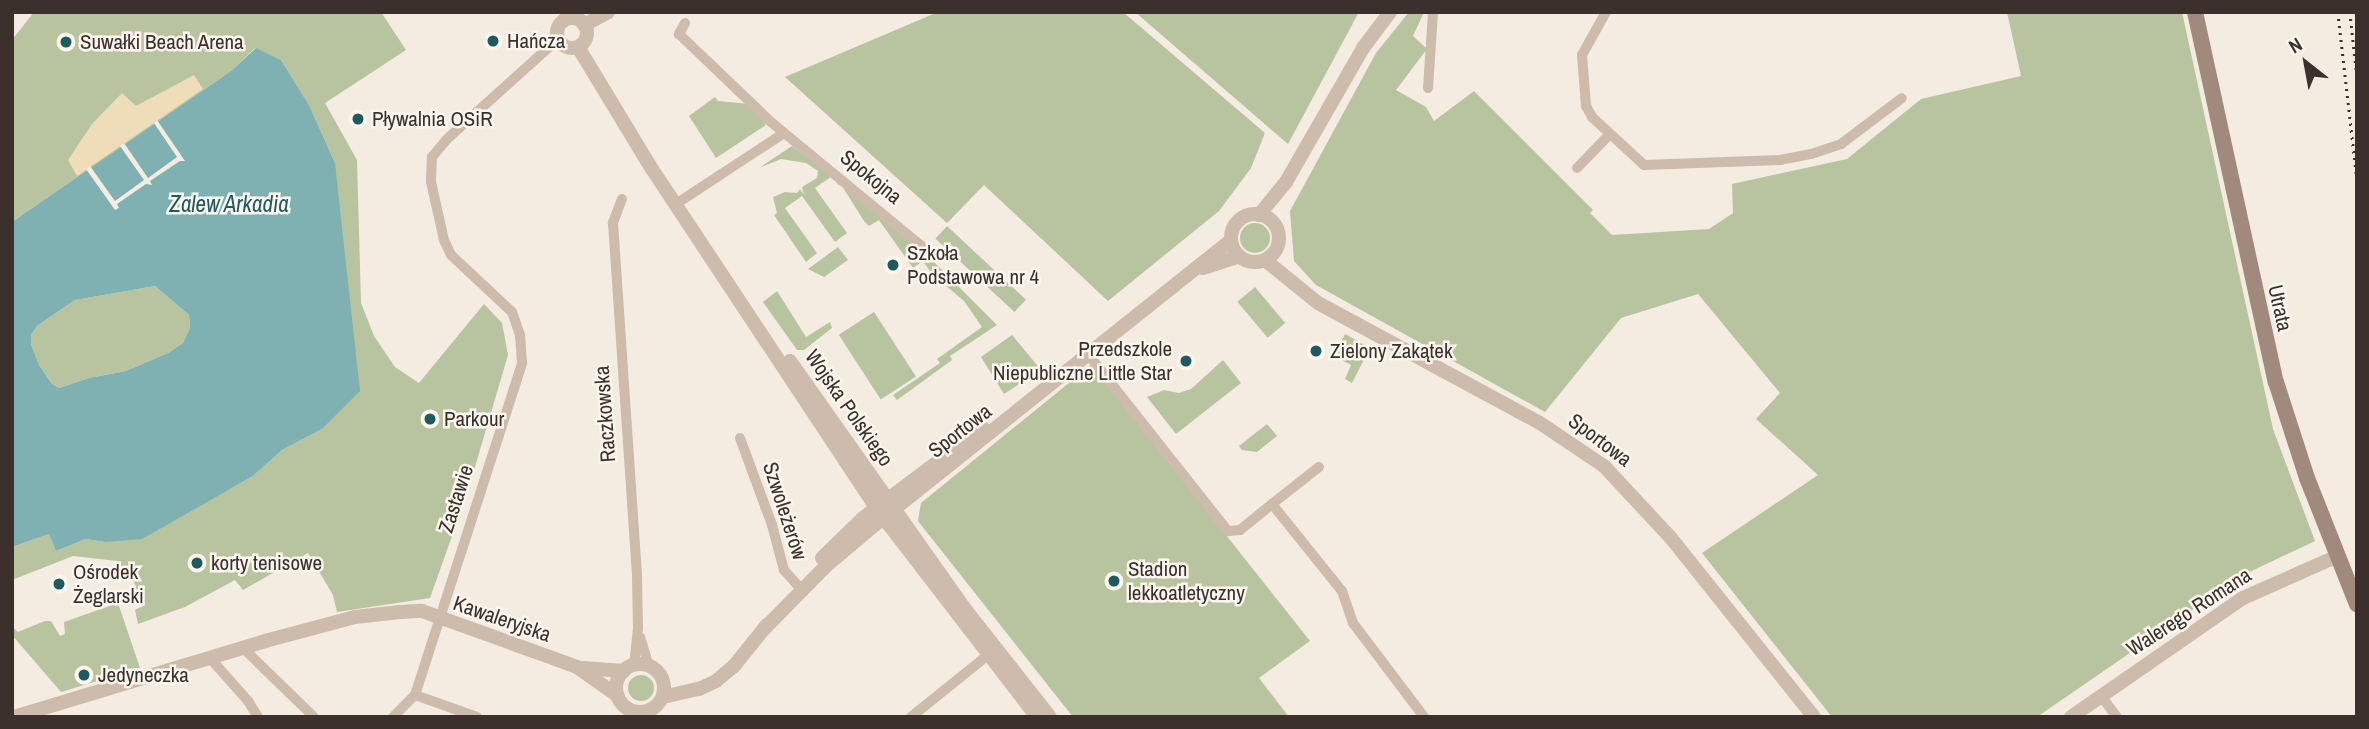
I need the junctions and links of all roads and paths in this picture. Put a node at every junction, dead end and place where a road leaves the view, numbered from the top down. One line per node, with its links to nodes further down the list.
1 (608, 12): 8 (street)
2 (1390, 12): 17 (street)
3 (1433, 12): 11 (street)
4 (1606, 12): 15 (street)
5 (2195, 12): 34 (main road, Utrata)
6 (559, 17): 8 (street); 9 (street)
7 (685, 23): 14 (street, Spokojna)
8 (584, 25): 10 (street)
9 (558, 39): 10 (street); 37 (street, Zastawie)
10 (578, 47): 13 (street)
11 (1427, 88)
12 (1902, 98): 15 (street)
13 (622, 118): 19 (street, Wojska Polskiego); 33 (street, Wojska Polskiego)
14 (783, 133): 19 (street); 24 (street, Spokojna)
15 (1610, 134): 16 (street)
16 (1577, 168)
17 (1286, 182): 20 (street); 21 (street)
18 (622, 200): 38 (street, Raczkowska)
19 (682, 200): 33 (street, Wojska Polskiego)
20 (1259, 215): 21 (street); 22 (street)
21 (1274, 224): 23 (street)
22 (1231, 240): 25 (street); 27 (street, Sportowa)
23 (1276, 249): 26 (street); 28 (street, Sportowa)
24 (931, 254)
25 (1239, 256): 26 (street); 27 (street, Sportowa)
26 (1265, 260): 28 (street, Sportowa)
27 (1208, 262): 29 (street, Sportowa)
28 (1293, 279): 61 (street, Sportowa)
29 (1088, 354): 32 (street); 33 (street, Sportowa)
30 (740, 438): 35 (street, Szwoleżerów)
31 (1320, 467): 32 (street)
32 (1272, 504): 60 (street)
33 (884, 509): 35 (street, Sportowa); 40 (street, Wojska Polskiego); 59 (street, Wojska Polskiego)
34 (2338, 556): 36 (main road, Utrata); 49 (street, Walerego Romana)
35 (800, 588): 45 (street, Sportowa)
36 (2357, 604)
37 (439, 618): 39 (street); 43 (street, Kawaleryjska); 47 (street, Kawaleryjska)
38 (638, 628): 42 (street, Raczkowska); 44 (street, Raczkowska)
39 (242, 647): 41 (street); 54 (street)
40 (988, 655): 57 (street); 58 (street, Wojska Polskiego)
41 (209, 657): 52 (street); 53 (street)
42 (649, 666): 44 (street); 46 (street)
43 (577, 667): 44 (street, Kawaleryjska); 48 (street, Kawaleryjska)
44 (629, 668): 48 (street)
45 (726, 671): 46 (street); 50 (street, Sportowa)
46 (663, 680): 50 (street)
47 (415, 695): 55 (street, Kawaleryjska); 56 (street)
48 (618, 696): 51 (street)
49 (2101, 696): 62 (street, Walerego Romana); 63 (street)
50 (656, 707): 51 (street)
51 (635, 714)
52 (14, 717)
53 (258, 717)
54 (314, 717)
55 (393, 717)
56 (477, 717)
57 (911, 717)
58 (1037, 717)
59 (1050, 717)
60 (1424, 717)
61 (1814, 717)
62 (2071, 717)
63 (2117, 717)

